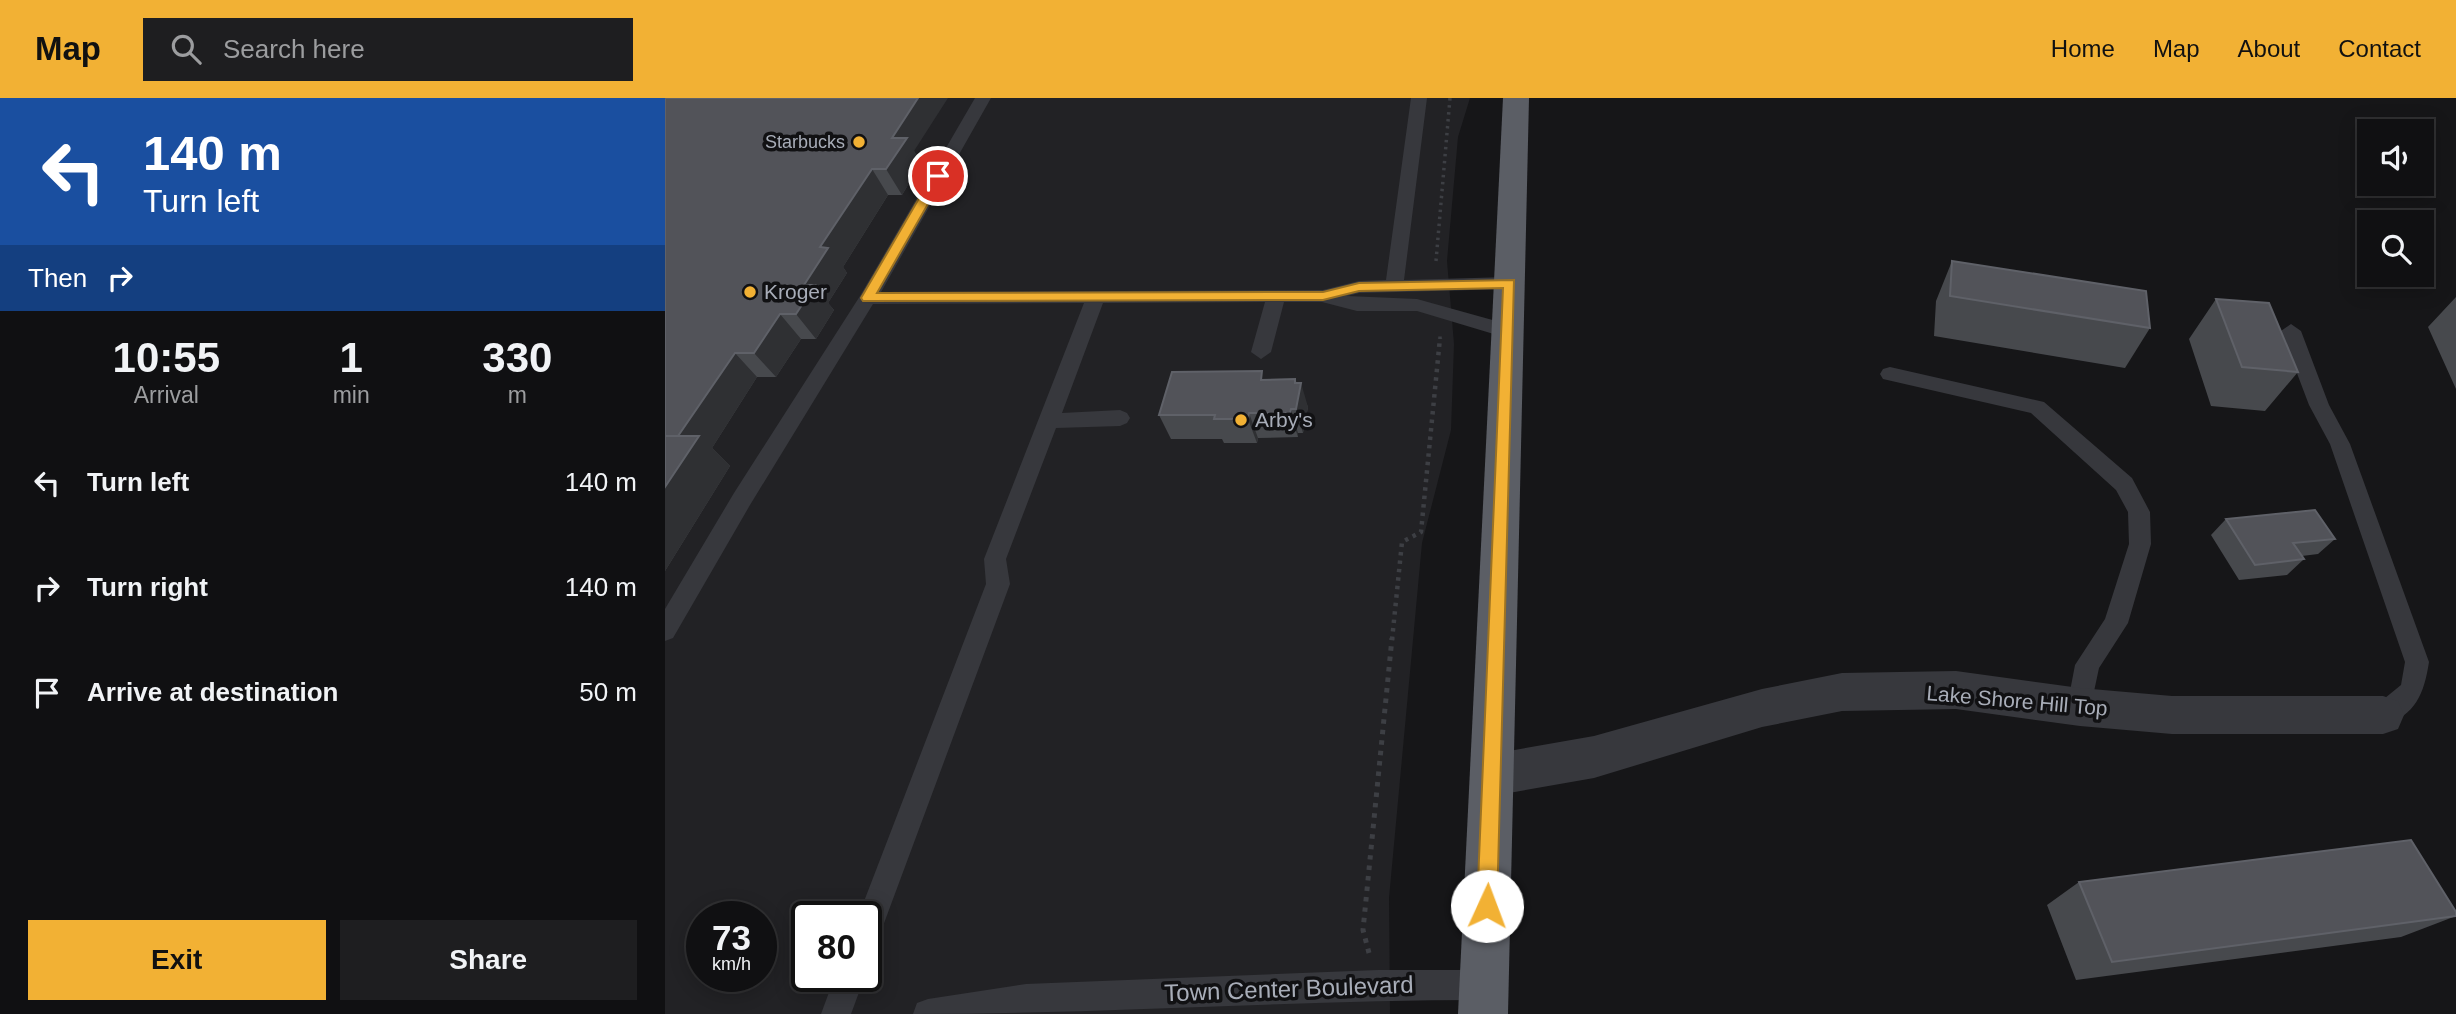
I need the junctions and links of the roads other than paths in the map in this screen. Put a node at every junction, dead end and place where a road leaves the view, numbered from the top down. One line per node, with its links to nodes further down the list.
1 (982, 98): 9 (lane)
2 (1419, 98): 5 (lane)
3 (1516, 98): 4 (highway)
4 (1509, 283): 5 (lane); 10 (highway)
5 (1394, 287): 7 (lane)
6 (1276, 296): 7 (lane); 8 (lane); 12 (lane)
7 (1323, 296): 10 (lane)
8 (1096, 297): 9 (lane); 15 (lane)
9 (868, 298): 16 (lane)
10 (1507, 331): 19 (highway)
11 (2291, 331): 18 (lane)
12 (1261, 352)
13 (1890, 374): 17 (lane)
14 (1120, 418): 15 (lane)
15 (1048, 421): 20 (lane)
16 (665, 631)
17 (2080, 707): 18 (street, Lake Shore Hill Top); 19 (street, Lake Shore Hill Top)
18 (2383, 715)
19 (1492, 775): 22 (highway)
20 (878, 901)
21 (844, 992): 23 (lane)
22 (1484, 999): 24 (lane, Town Center Boulevard)
23 (836, 1014)
24 (928, 1014)

